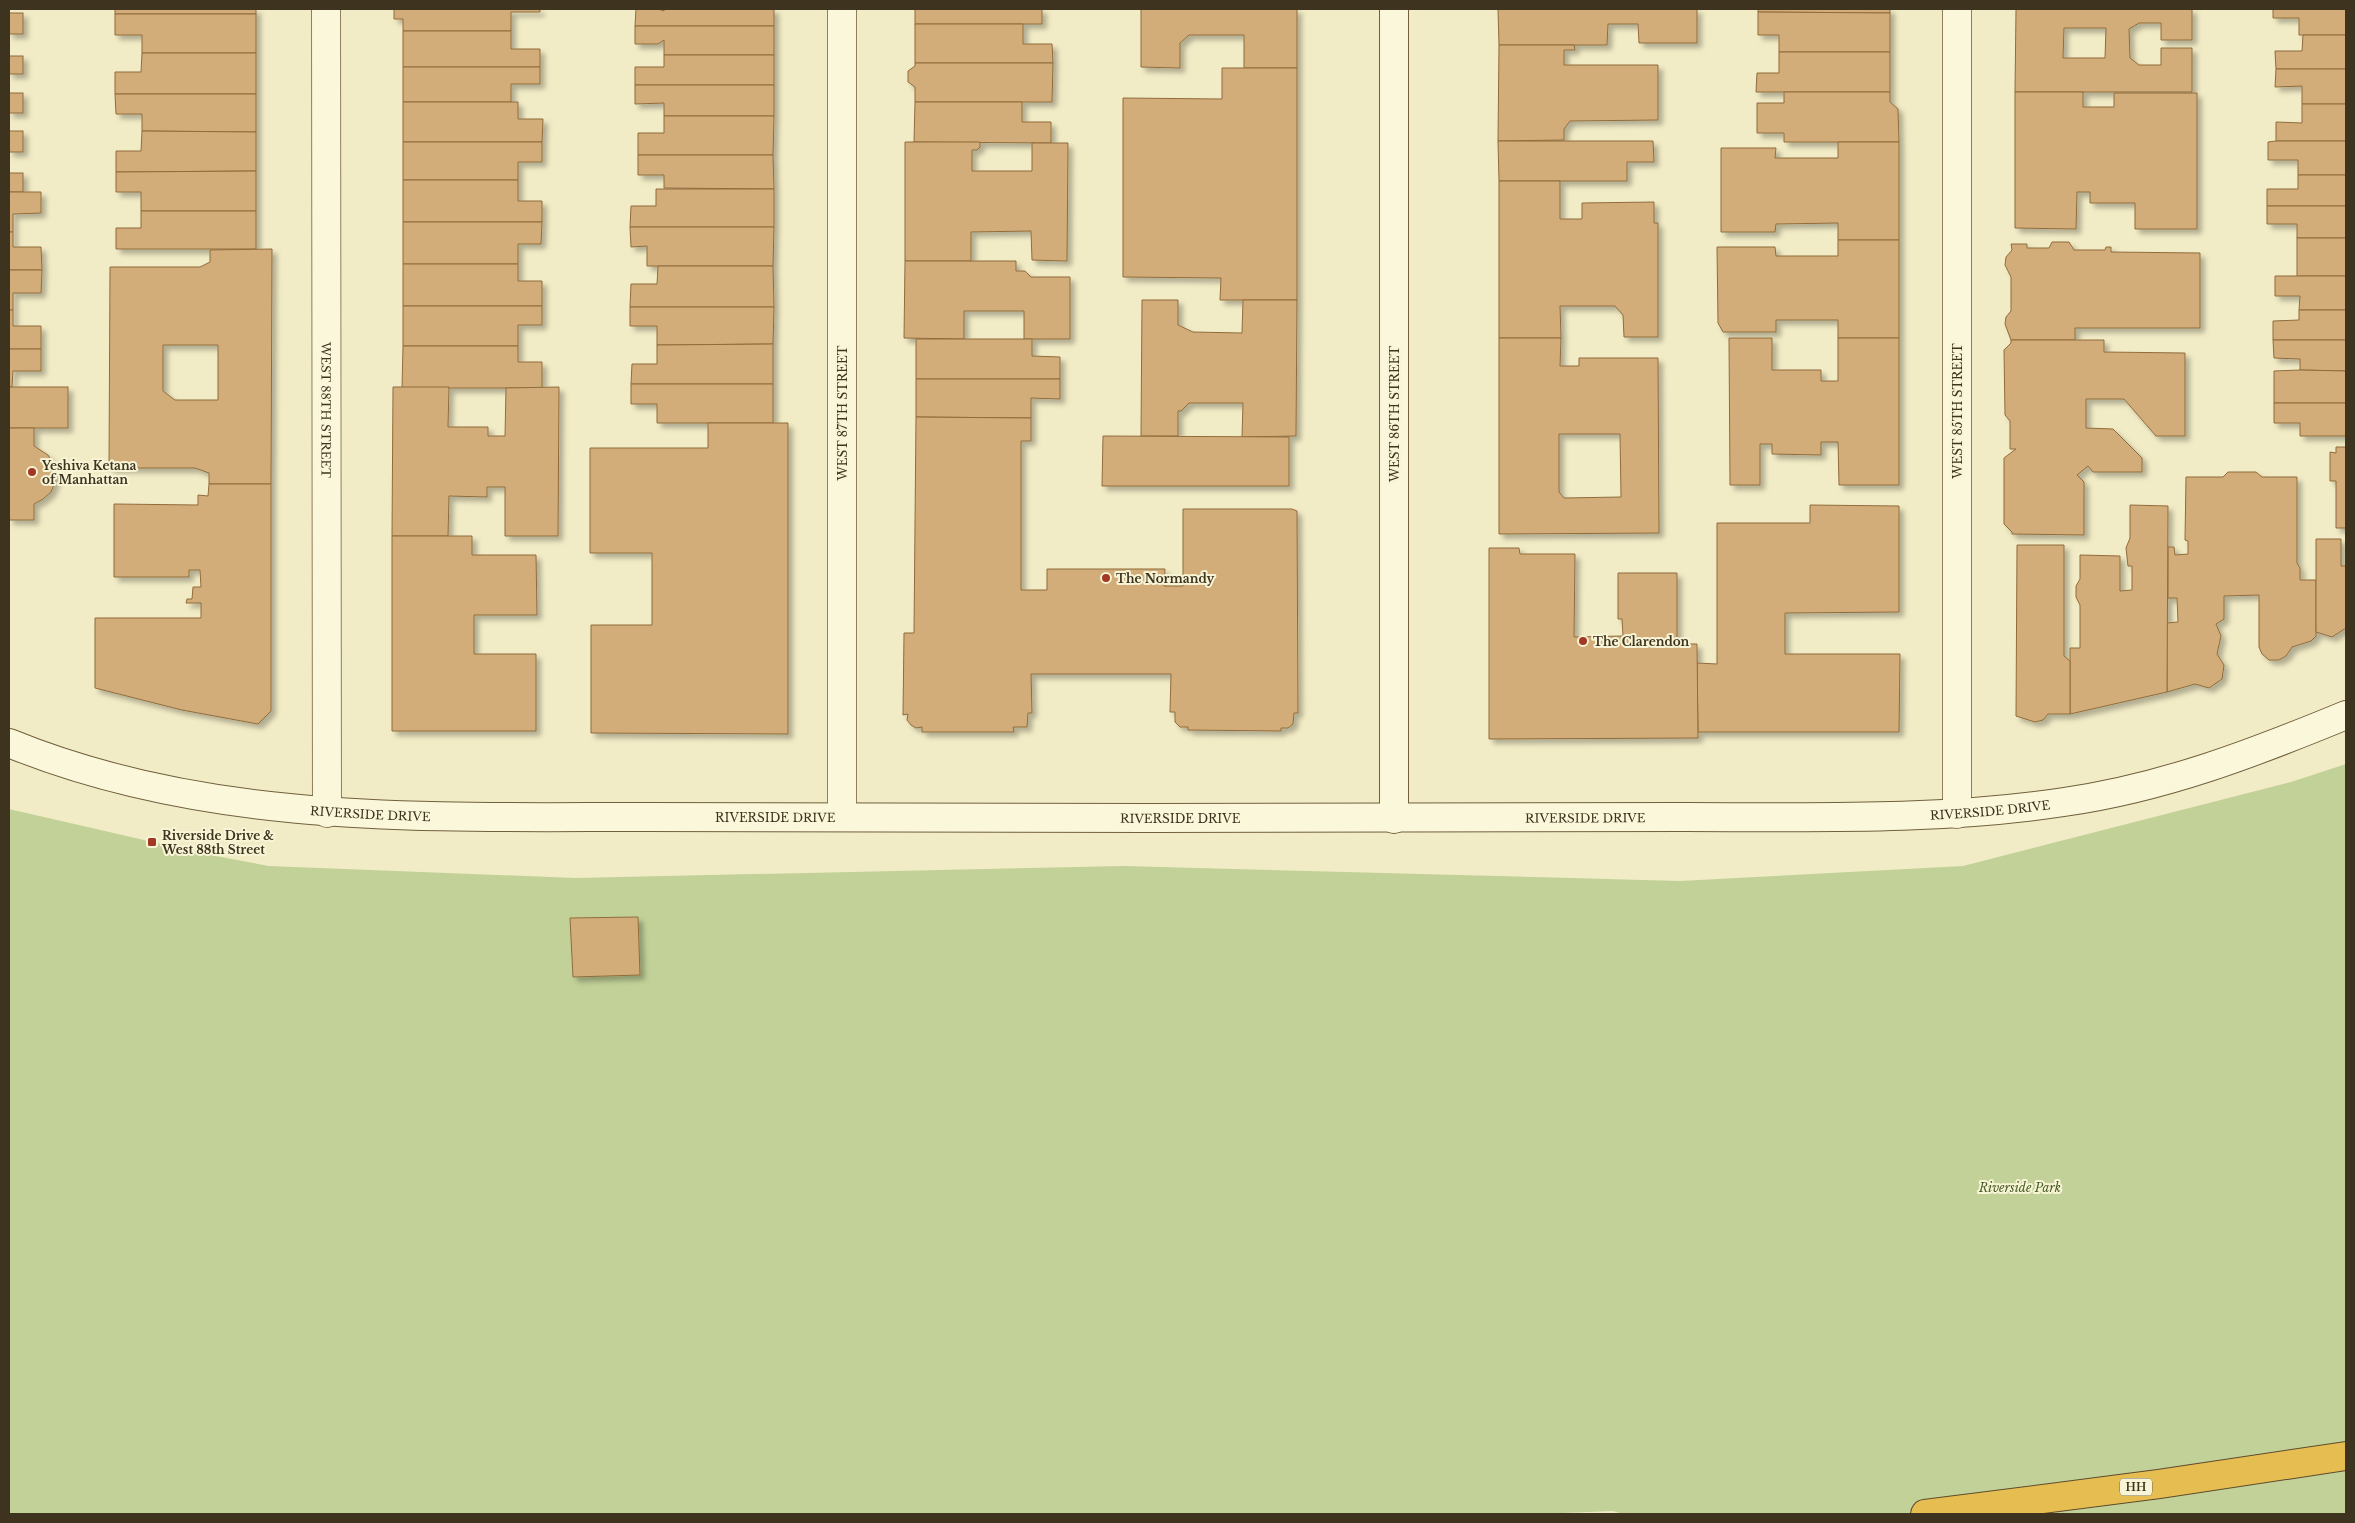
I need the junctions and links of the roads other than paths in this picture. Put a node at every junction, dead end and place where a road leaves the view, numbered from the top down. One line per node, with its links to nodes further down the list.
1 (326, 9): 7 (main road, WEST 88TH STREET)
2 (842, 9): 9 (main road, WEST 87TH STREET)
3 (1394, 9): 10 (main road, WEST 86TH STREET)
4 (1957, 9): 8 (main road, WEST 85TH STREET)
5 (2346, 715): 8 (main road, RIVERSIDE DRIVE)
6 (9, 744): 7 (main road, RIVERSIDE DRIVE)
7 (327, 813): 9 (main road, RIVERSIDE DRIVE)
8 (1957, 814): 10 (main road, RIVERSIDE DRIVE)
9 (842, 817): 10 (main road, RIVERSIDE DRIVE)
10 (1394, 819)
11 (2346, 1456): 12 (highway, HH)
12 (1925, 1514)

